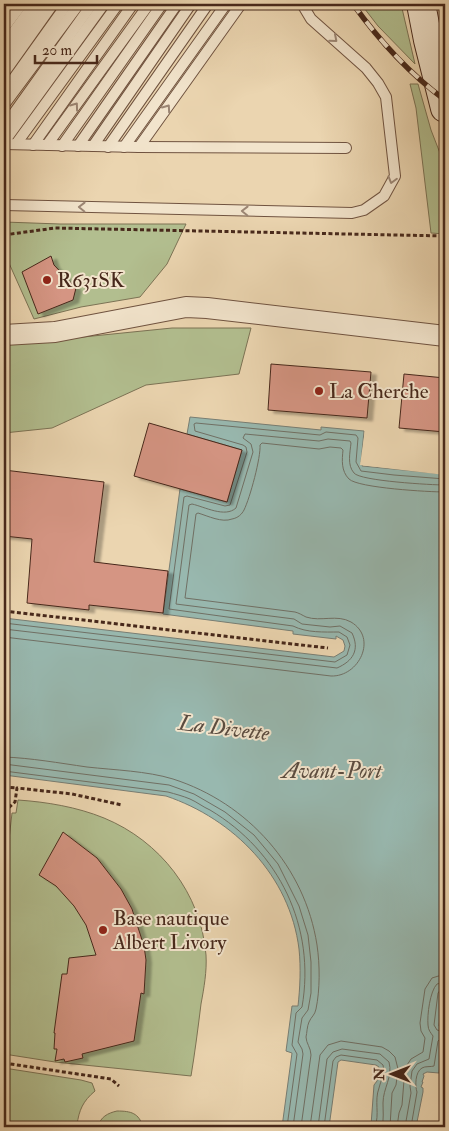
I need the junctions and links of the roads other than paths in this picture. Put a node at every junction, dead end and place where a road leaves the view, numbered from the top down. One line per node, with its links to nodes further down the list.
1 (11, 4): 21 (lane)
2 (22, 4): 22 (lane)
3 (34, 4): 23 (lane)
4 (42, 4): 24 (lane)
5 (54, 4): 25 (lane)
6 (67, 4): 26 (lane)
7 (79, 4): 27 (lane)
8 (92, 4): 29 (lane)
9 (104, 4): 30 (lane)
10 (118, 4): 31 (lane)
11 (133, 4): 32 (lane)
12 (149, 4): 33 (lane, one-way to 12)
13 (162, 4): 34 (lane)
14 (177, 4): 35 (lane)
15 (191, 4): 36 (lane)
16 (208, 4): 37 (lane)
17 (226, 4): 38 (lane)
18 (241, 4): 39 (lane, one-way to 18)
19 (302, 4): 41 (lane, one-way to 41)
20 (421, 4): 28 (street)
21 (4, 14)
22 (4, 28)
23 (4, 45)
24 (4, 57)
25 (4, 73)
26 (4, 92)
27 (4, 105)
28 (445, 108)
29 (4, 127)
30 (4, 143): 31 (lane)
31 (16, 144): 32 (lane)
32 (33, 145): 33 (lane)
33 (47, 145): 34 (lane)
34 (62, 146): 35 (lane)
35 (78, 146): 36 (lane)
36 (93, 146): 37 (lane)
37 (108, 147): 38 (lane)
38 (124, 147): 39 (lane)
39 (139, 147): 40 (lane)
40 (346, 148)
41 (4, 205)
42 (4, 335): 43 (street)
43 (445, 336)

